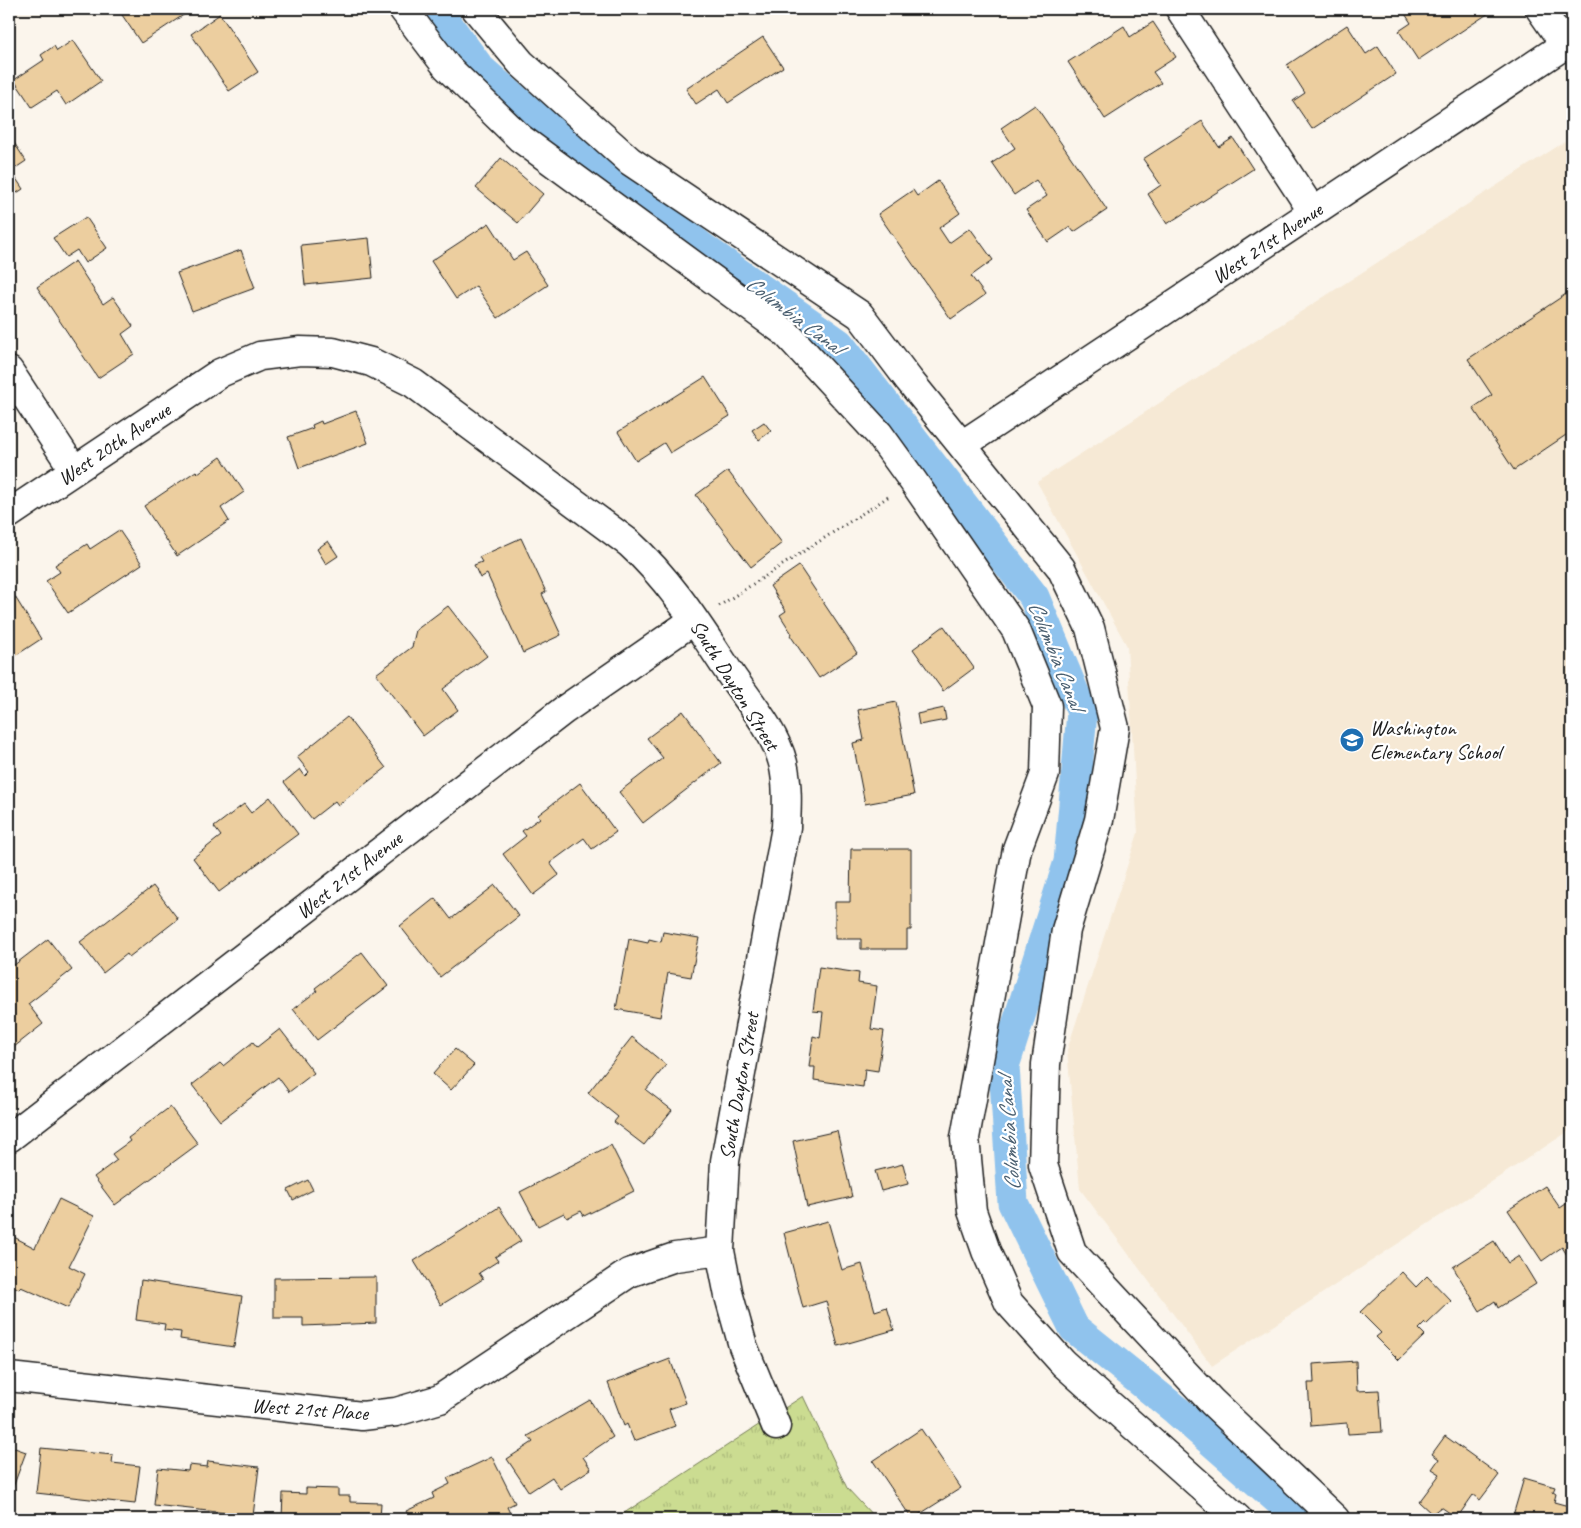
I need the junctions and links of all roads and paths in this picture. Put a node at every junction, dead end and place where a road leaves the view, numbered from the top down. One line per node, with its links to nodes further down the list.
1 (403, 9): 11 (street)
2 (476, 9): 9 (street)
3 (1180, 9): 6 (street)
4 (1540, 9): 5 (street)
5 (1568, 43): 6 (street, West 21st Avenue)
6 (1313, 212): 9 (street, West 21st Avenue)
7 (9, 371): 10 (street)
8 (220, 373): 10 (street, West 20th Avenue); 13 (street, South Dayton Street)
9 (962, 445): 19 (street)
10 (74, 470): 12 (street, West 20th Avenue)
11 (912, 480): 13 (path); 18 (street)
12 (9, 514)
13 (694, 620): 14 (street, West 21st Avenue); 15 (street, South Dayton Street)
14 (9, 1138)
15 (720, 1251): 16 (street, West 21st Place); 17 (street, South Dayton Street)
16 (9, 1377)
17 (776, 1426)
18 (1238, 1519)
19 (1335, 1519)

